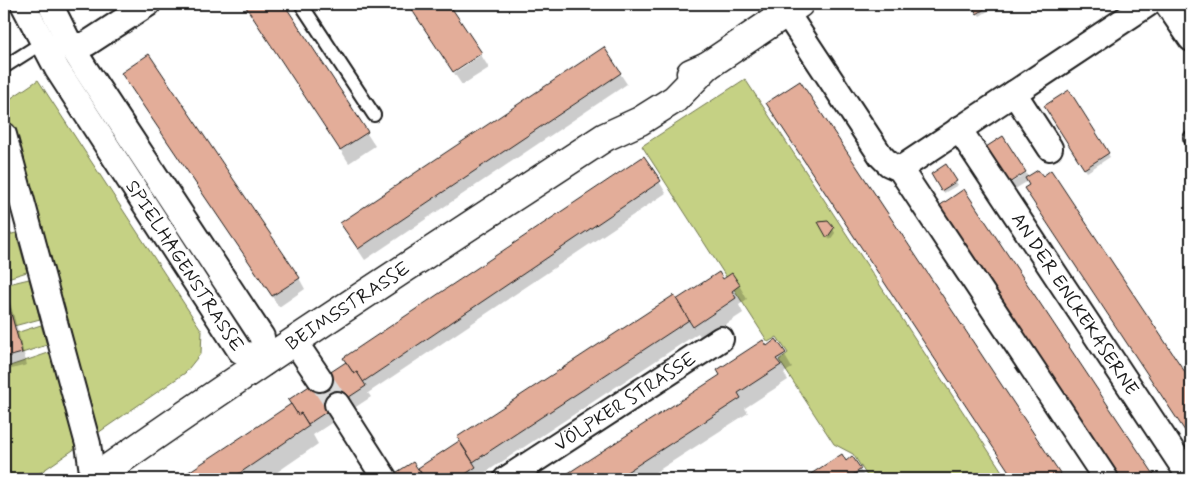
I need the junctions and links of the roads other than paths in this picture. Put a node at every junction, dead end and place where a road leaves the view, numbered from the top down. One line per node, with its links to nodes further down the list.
1 (22, 4): 9 (street, SPIELHAGENSTRASSE)
2 (50, 4): 10 (street, SPIELHAGENSTRASSE)
3 (148, 4): 10 (street)
4 (301, 4): 13 (lane)
5 (1148, 4): 12 (street)
6 (1167, 4): 8 (street)
7 (793, 8): 17 (street); 19 (street, BEIMSSTRASSE)
8 (1191, 39)
9 (43, 45): 10 (street); 11 (lane); 20 (street, SPIELHAGENSTRASSE)
10 (71, 46): 20 (street, SPIELHAGENSTRASSE)
11 (4, 67)
12 (1014, 93): 14 (street); 16 (street)
13 (374, 114)
14 (959, 129): 17 (street); 27 (street, AN DER ENCKEKASERNE)
15 (4, 135): 23 (street)
16 (1050, 148)
17 (900, 169): 26 (street)
18 (721, 339): 25 (street, VÖLPKER STRASSE)
19 (295, 342): 20 (street, BEIMSSTRASSE); 21 (street)
20 (264, 363): 23 (street, BEIMSSTRASSE)
21 (320, 379)
22 (337, 404): 24 (street)
23 (93, 479)
24 (385, 479)
25 (506, 479)
26 (1106, 479)
27 (1191, 479)

